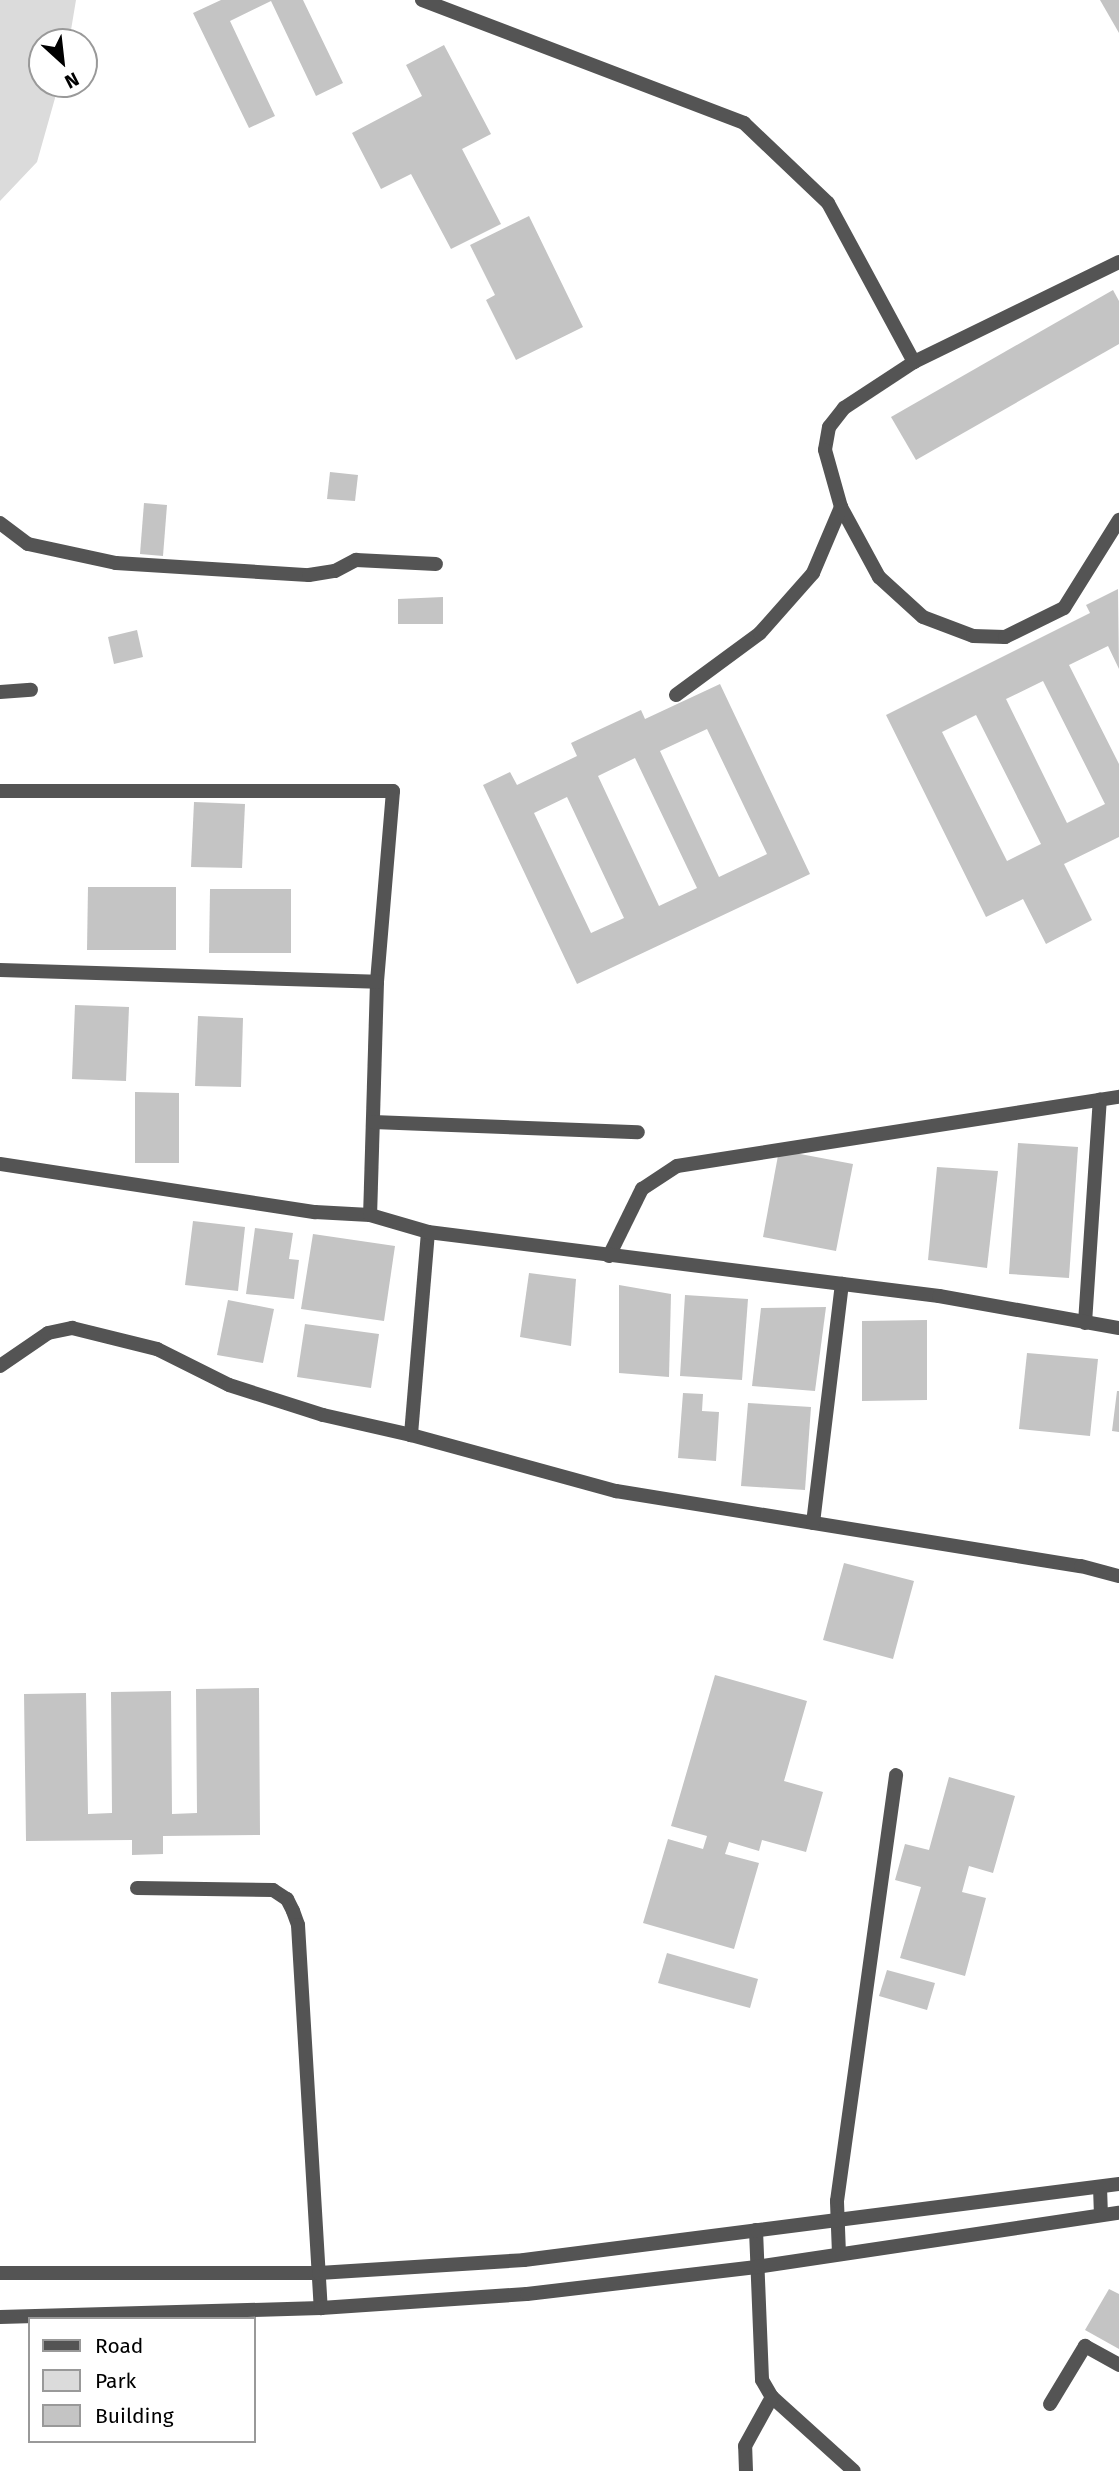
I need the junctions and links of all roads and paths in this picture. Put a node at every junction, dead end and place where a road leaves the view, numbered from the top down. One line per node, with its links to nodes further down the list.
1 (422, 0): 3 (street)
2 (1119, 262): 3 (street)
3 (914, 362): 4 (street)
4 (841, 507): 5 (street); 10 (street)
5 (1119, 520)
6 (0, 523): 7 (street)
7 (436, 564)
8 (31, 691): 9 (street)
9 (0, 692)
10 (676, 695)
11 (0, 791): 13 (street)
12 (0, 970): 13 (street)
13 (377, 982): 16 (street)
14 (1119, 1097): 15 (street)
15 (1100, 1100): 21 (street); 23 (street)
16 (373, 1122): 17 (street); 19 (street)
17 (638, 1132)
18 (0, 1164): 19 (street)
19 (370, 1215): 20 (street)
20 (428, 1232): 21 (street); 26 (street)
21 (609, 1256): 22 (street)
22 (842, 1284): 23 (street); 27 (street)
23 (1086, 1324): 24 (street)
24 (1119, 1328)
25 (0, 1366): 26 (street)
26 (411, 1434): 27 (street)
27 (813, 1523): 28 (street)
28 (1119, 1576)
29 (896, 1775): 35 (street)
30 (137, 1888): 40 (street)
31 (1119, 2184): 32 (street)
32 (1100, 2186): 34 (street); 35 (street)
33 (1119, 2213): 34 (street)
34 (1101, 2215): 37 (street)
35 (837, 2222): 36 (street); 37 (street)
36 (756, 2230): 38 (street); 40 (street)
37 (839, 2254): 38 (street)
38 (756, 2267): 41 (street); 44 (street)
39 (0, 2273): 40 (street)
40 (319, 2273): 41 (street)
41 (321, 2308): 42 (street)
42 (0, 2317)
43 (1119, 2365): 45 (street)
44 (772, 2397): 46 (street); 47 (street)
45 (1050, 2404)
46 (746, 2471)
47 (853, 2471)

